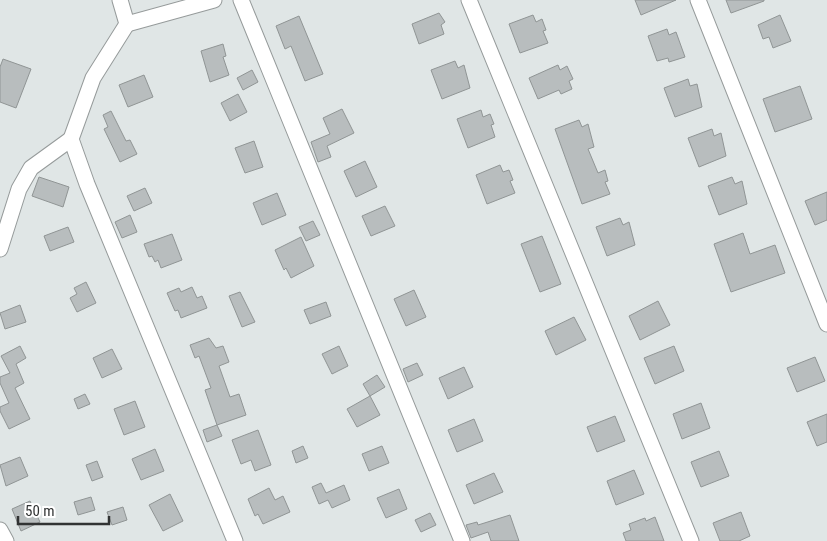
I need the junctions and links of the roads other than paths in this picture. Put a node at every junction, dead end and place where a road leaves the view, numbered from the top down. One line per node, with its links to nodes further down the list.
1 (120, 0): 6 (street)
2 (214, 0): 6 (street)
3 (241, 0): 13 (street)
4 (469, 0): 14 (street)
5 (698, 0): 9 (street)
6 (126, 19): 7 (street)
7 (71, 140): 8 (street); 12 (street)
8 (0, 249)
9 (827, 324)
10 (0, 530): 11 (street)
11 (6, 541)
12 (235, 541)
13 (462, 541)
14 (691, 541)

